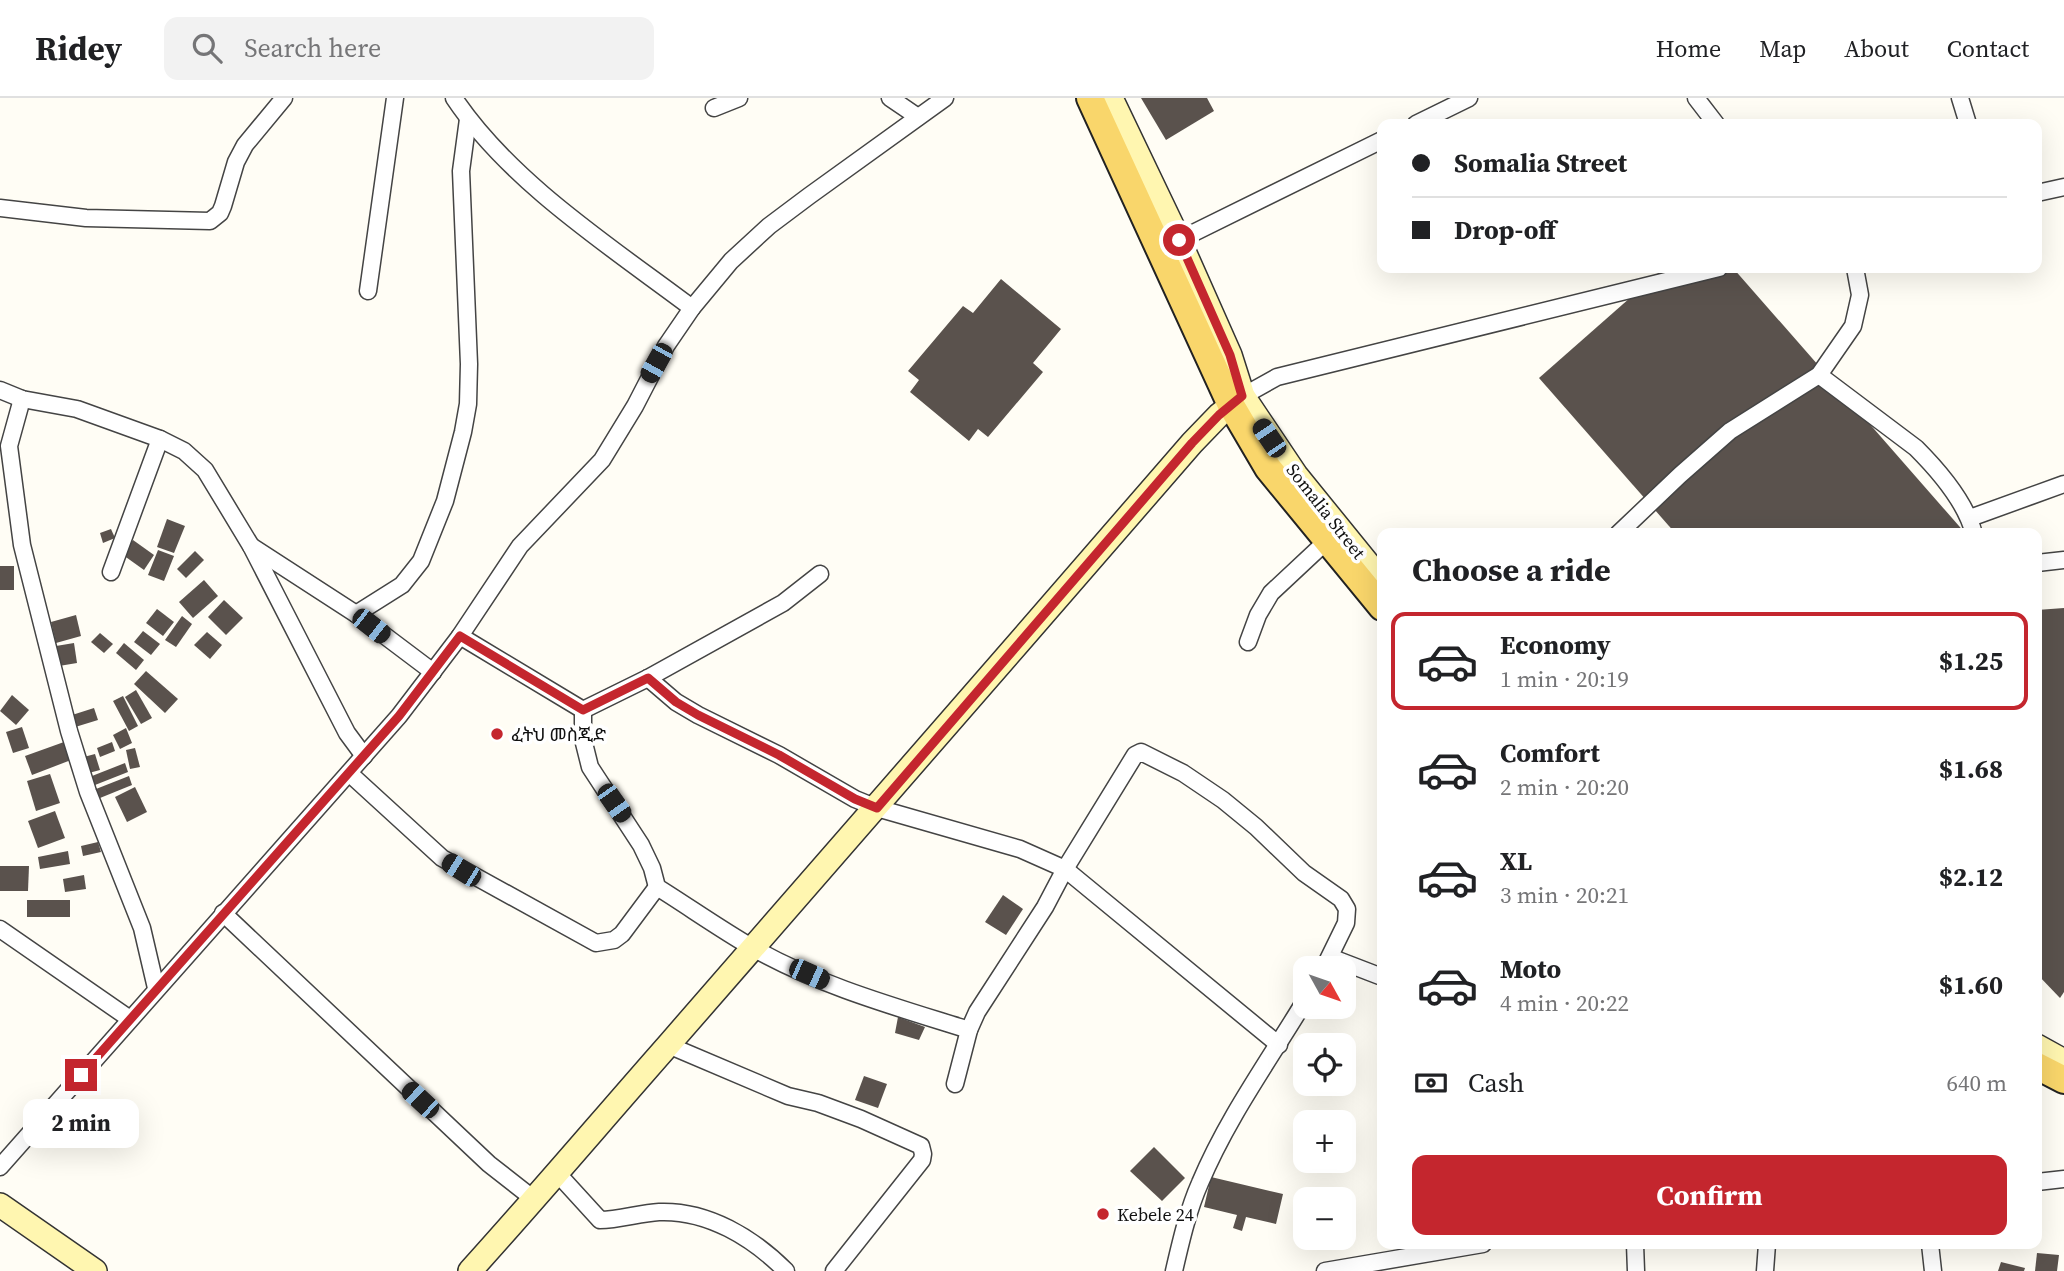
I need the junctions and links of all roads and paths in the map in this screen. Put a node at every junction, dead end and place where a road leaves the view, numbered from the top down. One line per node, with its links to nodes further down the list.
1 (284, 98): 21 (street)
2 (396, 98): 25 (street)
3 (454, 98): 14 (street)
4 (739, 98): 12 (street)
5 (890, 98): 13 (street)
6 (945, 98): 13 (street)
7 (1090, 98): 30 (main road)
8 (1111, 98): 22 (main road)
9 (1469, 98): 15 (street)
10 (1696, 98): 16 (street)
11 (1960, 98): 17 (street)
12 (714, 108)
13 (918, 117): 26 (street)
14 (468, 119): 26 (street); 43 (street)
15 (1426, 119)
16 (1712, 119)
17 (1966, 119)
18 (1377, 142): 22 (street)
19 (2064, 187): 20 (street)
20 (2042, 191)
21 (0, 208)
22 (1179, 240): 30 (main road)
23 (1699, 273): 30 (street)
24 (1856, 273): 27 (street)
25 (368, 291)
26 (692, 307): 44 (street)
27 (1819, 374): 33 (street); 34 (street)
28 (0, 390): 29 (street)
29 (22, 398): 31 (street); 60 (street)
30 (1237, 400): 35 (main road); 51 (main road)
31 (160, 439): 36 (street); 39 (street)
32 (2064, 484): 33 (street)
33 (1972, 526)
34 (1624, 528)
35 (1333, 535): 41 (main road, Somalia Street); 42 (main road); 45 (street)
36 (251, 546): 43 (street); 49 (street)
37 (2064, 560): 38 (street)
38 (2042, 562)
39 (111, 572)
40 (820, 575): 47 (street)
41 (1377, 577)
42 (1377, 600)
43 (356, 614): 46 (street)
44 (460, 636): 46 (street); 48 (street)
45 (1248, 642)
46 (433, 672): 49 (street)
47 (648, 678): 48 (street); 51 (street)
48 (583, 710): 53 (street)
49 (364, 756): 50 (street)
50 (349, 773): 53 (street); 54 (street)
51 (877, 808): 52 (street); 56 (main road)
52 (1065, 869): 57 (street); 63 (street); 65 (street)
53 (657, 887): 56 (street)
54 (223, 913): 60 (street); 75 (street)
55 (0, 929): 61 (street)
56 (754, 948): 63 (street); 64 (main road)
57 (1330, 956)
58 (1356, 970): 59 (street)
59 (1377, 975)
60 (156, 988): 61 (street)
61 (130, 1019): 71 (street)
62 (1294, 1019): 65 (street)
63 (969, 1030): 70 (street)
64 (668, 1045): 72 (main road); 84 (street)
65 (1279, 1045): 85 (street)
66 (2042, 1049): 67 (main road)
67 (2064, 1060)
68 (2042, 1069): 69 (main road)
69 (2064, 1080)
70 (955, 1084)
71 (0, 1167)
72 (558, 1174): 75 (main road); 83 (street)
73 (2064, 1179): 74 (street)
74 (2042, 1181)
75 (535, 1200): 82 (main road)
76 (0, 1205): 81 (main road)
77 (1432, 1249): 86 (street)
78 (1635, 1249): 87 (street)
79 (1767, 1249): 88 (street)
80 (1931, 1249): 89 (street)
81 (95, 1271)
82 (470, 1271)
83 (786, 1271)
84 (834, 1271)
85 (1174, 1271)
86 (1325, 1271)
87 (1636, 1271)
88 (1765, 1271)
89 (1933, 1271)

